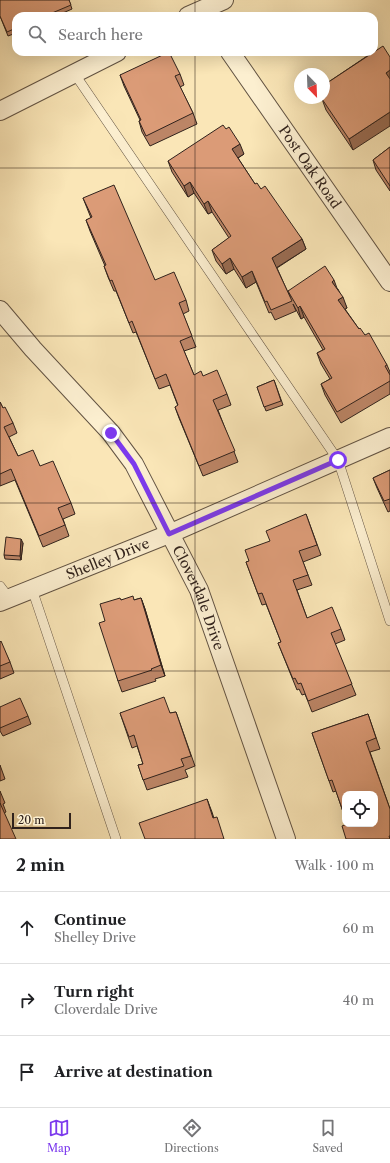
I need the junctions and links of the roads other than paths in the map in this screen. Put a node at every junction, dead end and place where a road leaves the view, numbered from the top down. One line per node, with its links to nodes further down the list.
1 (224, 0): 2 (street)
2 (202, 12)
3 (108, 56): 5 (street)
4 (233, 56): 7 (street, Post Oak Road)
5 (74, 73): 6 (street); 10 (lane)
6 (0, 110)
7 (390, 282)
8 (0, 310): 11 (street, Cloverdale Drive)
9 (390, 437): 10 (street, Shelley Drive)
10 (338, 460): 11 (street, Shelley Drive); 14 (lane)
11 (169, 534): 12 (street, Shelley Drive); 16 (street, Cloverdale Drive)
12 (32, 589): 13 (street, Shelley Drive); 15 (lane)
13 (3, 596)
14 (390, 621)
15 (116, 839)
16 (286, 839)

